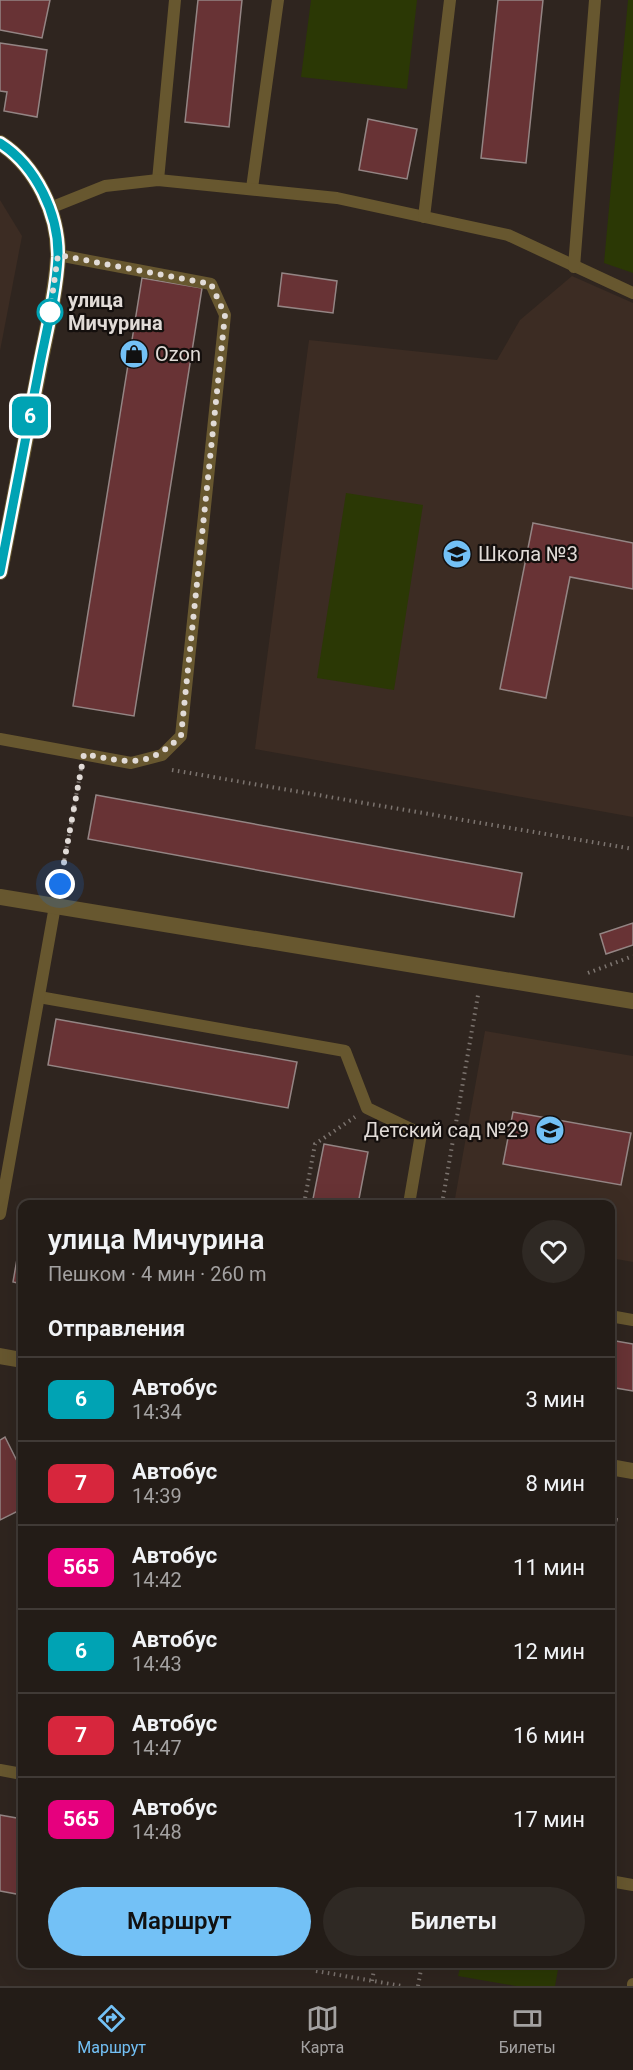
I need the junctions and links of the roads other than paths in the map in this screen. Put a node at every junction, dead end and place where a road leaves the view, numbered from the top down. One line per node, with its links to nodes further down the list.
1 (175, 0): 6 (lane)
2 (278, 0): 7 (lane)
3 (450, 0): 9 (lane)
4 (595, 0): 11 (lane)
5 (0, 143): 8 (street)
6 (158, 180): 7 (lane); 8 (lane)
7 (252, 188): 9 (lane)
8 (50, 208): 10 (street)
9 (424, 217): 11 (lane)
10 (58, 255): 13 (street); 14 (lane)
11 (574, 267): 12 (lane)
12 (633, 293)
13 (0, 572)
14 (0, 739)
15 (0, 897): 16 (street)
16 (56, 906): 17 (lane); 18 (street)
17 (39, 997): 19 (lane); 20 (lane)
18 (633, 1001)
19 (410, 1200)
20 (0, 1214)
21 (615, 1317): 22 (lane)
22 (633, 1320)
23 (0, 1356): 24 (street)
24 (18, 1359)
25 (615, 1468): 26 (street)
26 (633, 1471)
27 (0, 1770): 28 (lane)
28 (18, 1773)
29 (615, 1882): 30 (lane)
30 (633, 1886)

